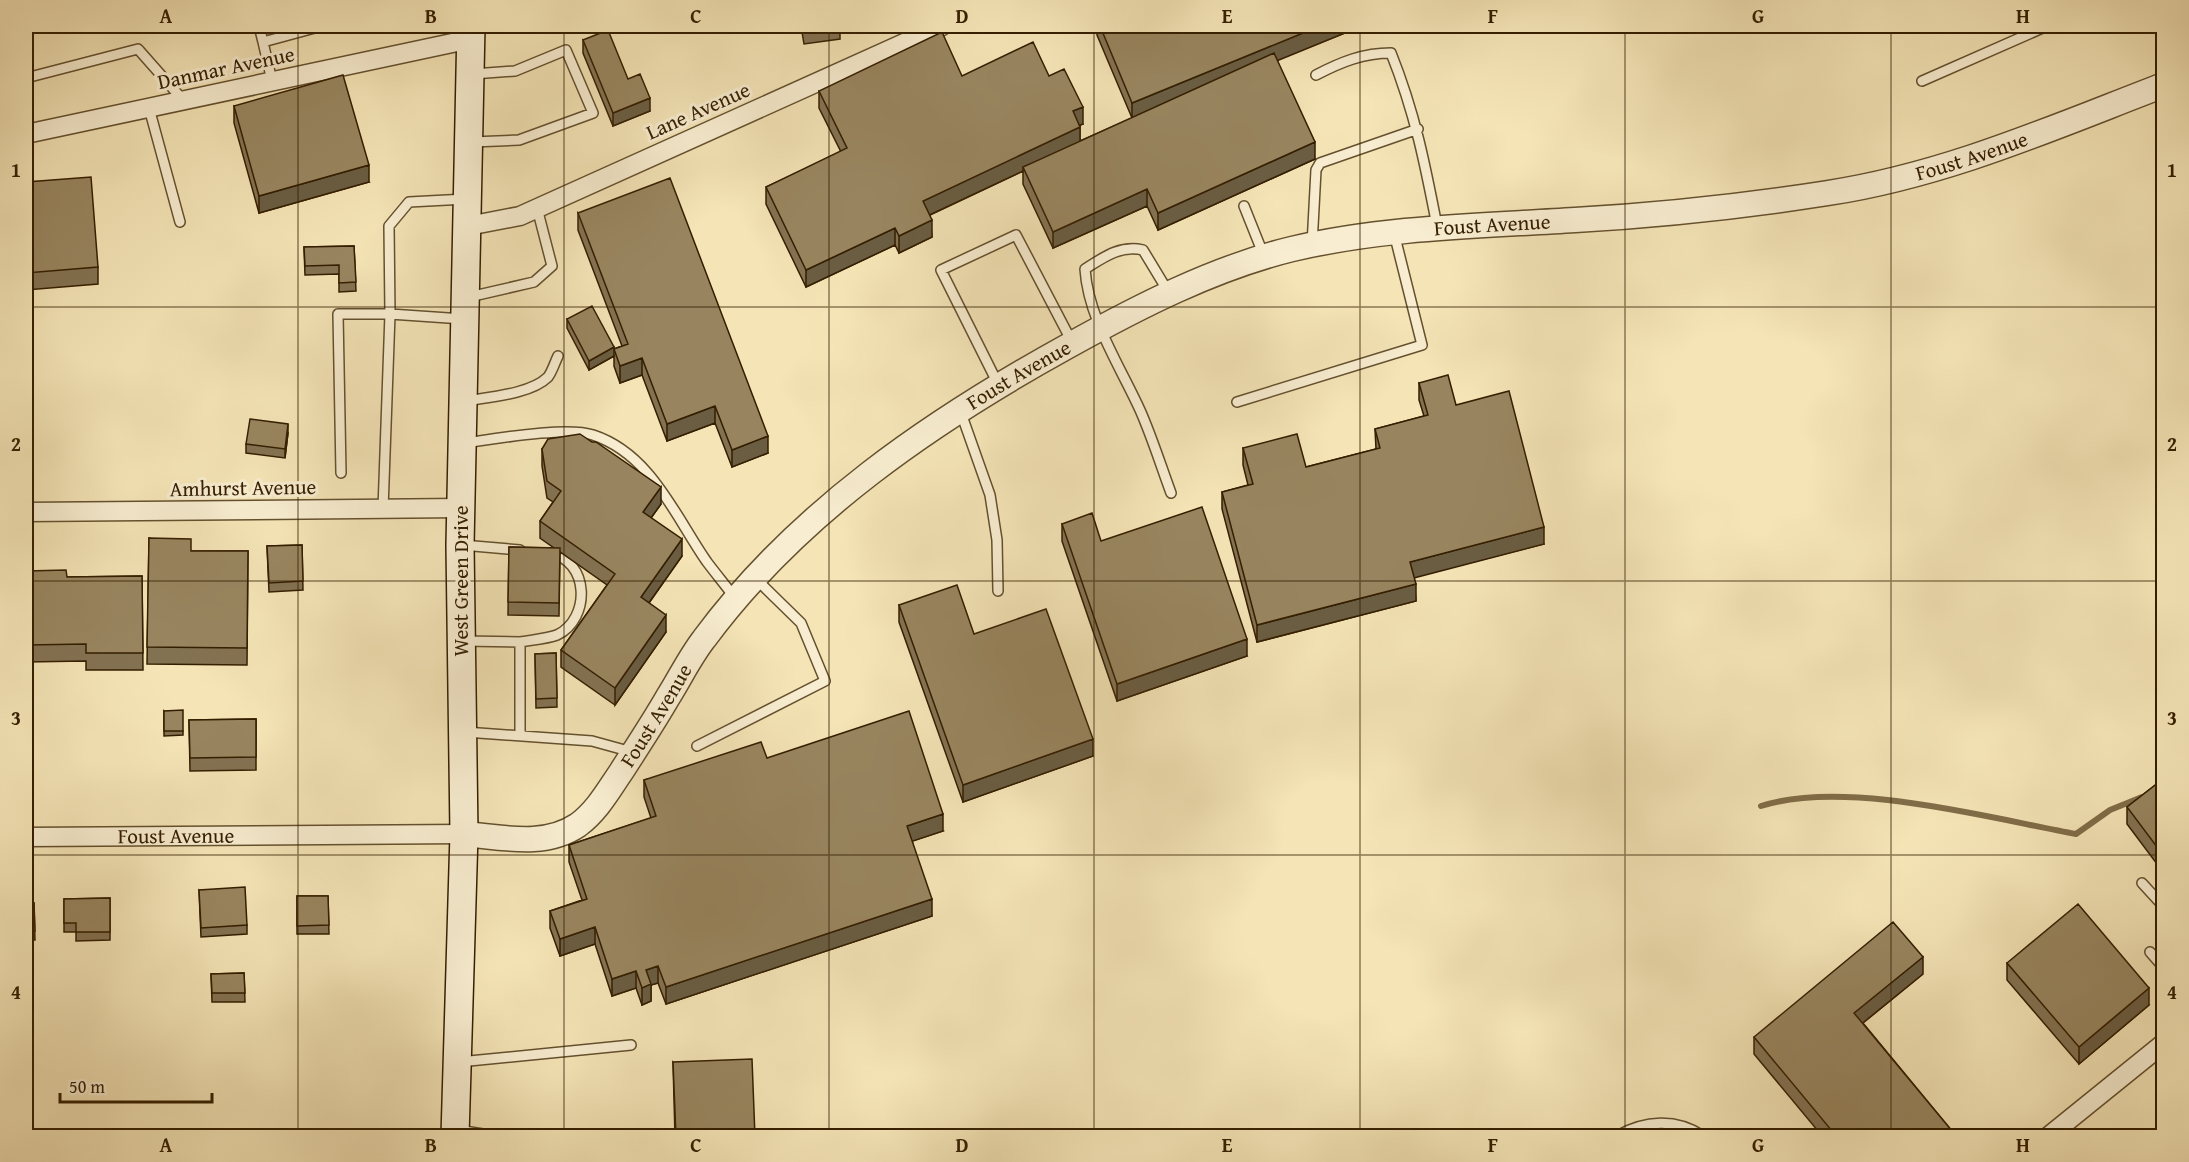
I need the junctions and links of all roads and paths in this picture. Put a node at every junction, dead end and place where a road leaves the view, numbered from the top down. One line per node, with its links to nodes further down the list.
1 (259, 26): 6 (lane)
2 (322, 26): 6 (lane)
3 (942, 26): 21 (street, Lane Avenue)
4 (2047, 26): 11 (lane)
5 (471, 32): 7 (main road, West Green Drive); 10 (street, Danmar Avenue)
6 (263, 42): 10 (lane)
7 (470, 74): 18 (main road, West Green Drive); 18 (lane)
8 (1316, 75): 16 (lane)
9 (26, 78): 14 (lane)
10 (272, 81): 14 (street, Danmar Avenue)
11 (1922, 81)
12 (2163, 85): 24 (street, Foust Avenue)
13 (26, 99): 17 (lane)
14 (183, 100): 15 (street, Danmar Avenue)
15 (149, 108): 17 (street, Danmar Avenue); 22 (lane)
16 (1418, 129): 24 (lane); 26 (lane)
17 (27, 134)
18 (470, 142): 19 (main road, West Green Drive)
19 (469, 199): 23 (main road, West Green Drive); 30 (lane)
20 (1244, 206): 27 (lane)
21 (537, 208): 23 (street, Lane Avenue); 29 (lane)
22 (180, 222)
23 (468, 226): 29 (main road, West Green Drive)
24 (1437, 229): 25 (street, Foust Avenue)
25 (1394, 233): 26 (street, Foust Avenue); 36 (lane)
26 (1312, 246): 27 (street, Foust Avenue)
27 (1265, 258): 28 (street, Foust Avenue)
28 (1169, 293): 31 (street, Foust Avenue); 31 (lane)
29 (466, 308): 30 (lane); 35 (main road, West Green Drive)
30 (390, 314): 39 (lane); 42 (lane)
31 (1102, 328): 32 (street, Foust Avenue); 40 (lane)
32 (1072, 343): 34 (street, Foust Avenue); 34 (lane)
33 (558, 356): 35 (lane)
34 (999, 386): 37 (street, Foust Avenue)
35 (464, 402): 38 (main road, West Green Drive)
36 (1237, 402)
37 (960, 410): 47 (street, Foust Avenue); 48 (lane)
38 (463, 443): 41 (main road, West Green Drive); 49 (lane)
39 (341, 473)
40 (1171, 493)
41 (461, 508): 42 (street, Amhurst Avenue); 44 (main road, West Green Drive)
42 (383, 509): 43 (street, Amhurst Avenue)
43 (26, 512)
44 (460, 545): 45 (lane); 50 (main road, West Green Drive)
45 (531, 552)
46 (542, 552): 51 (lane)
47 (755, 578): 49 (street, Foust Avenue); 54 (lane)
48 (998, 591)
49 (737, 600): 55 (street, Foust Avenue)
50 (461, 640): 51 (lane); 52 (main road, West Green Drive)
51 (520, 642): 53 (lane)
52 (462, 731): 53 (lane); 56 (main road, West Green Drive)
53 (520, 735): 55 (lane)
54 (697, 746)
55 (633, 752): 56 (street, Foust Avenue)
56 (464, 834): 57 (street, Foust Avenue); 64 (main road, West Green Drive)
57 (26, 837)
58 (2142, 883): 59 (lane)
59 (2163, 907)
60 (2150, 952): 61 (lane)
61 (2163, 968)
62 (2163, 1043): 69 (street)
63 (632, 1044): 64 (lane)
64 (457, 1062): 65 (main road, West Green Drive)
65 (455, 1133): 66 (lane)
66 (495, 1137)
67 (1617, 1137): 68 (lane)
68 (1703, 1137)
69 (2049, 1137)

